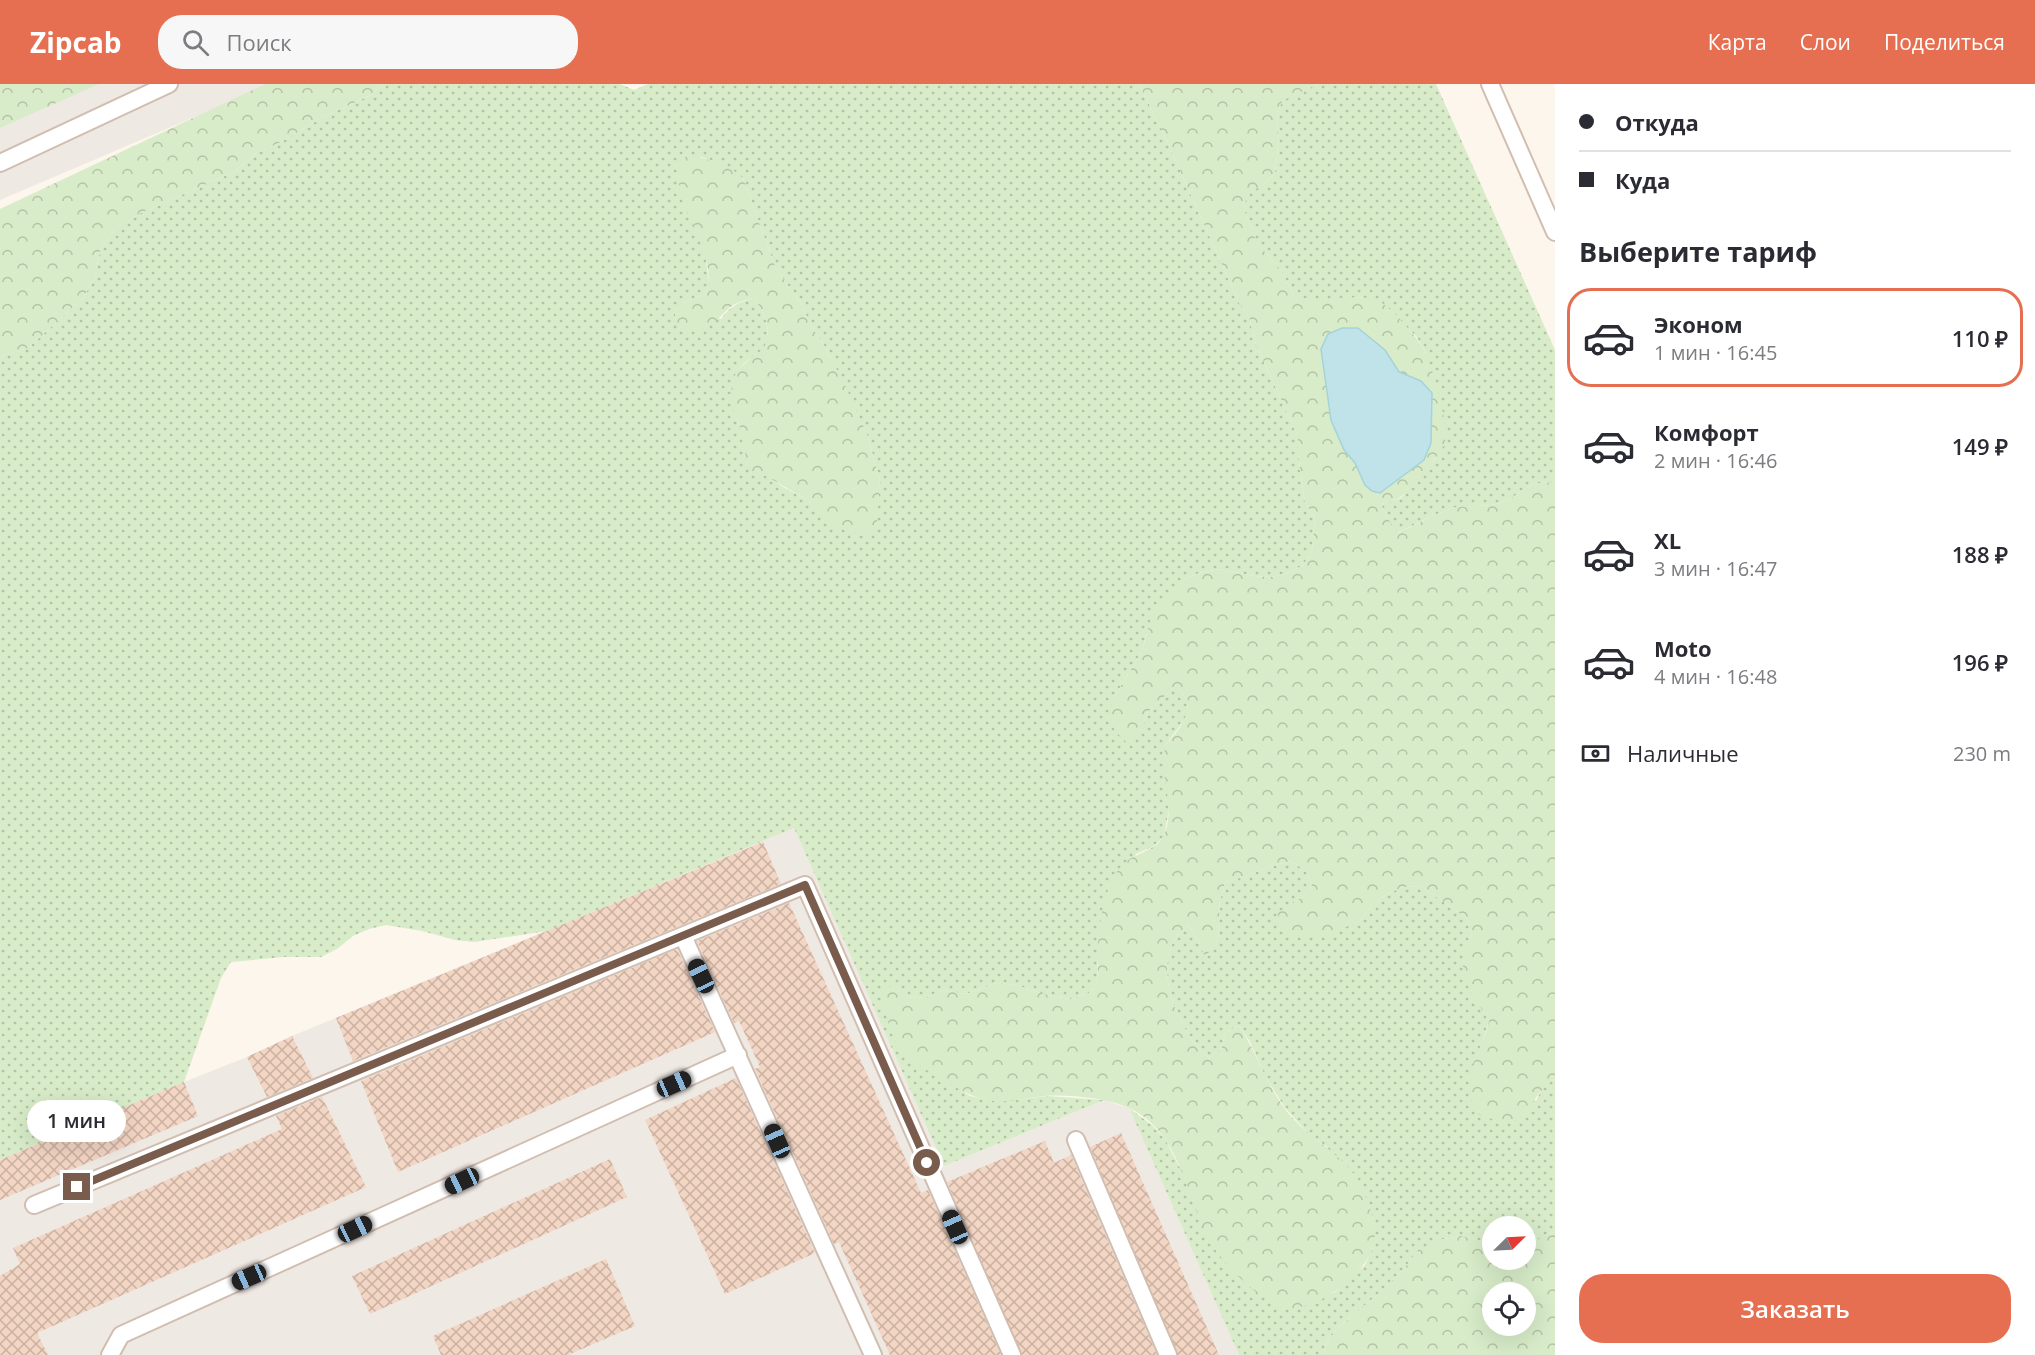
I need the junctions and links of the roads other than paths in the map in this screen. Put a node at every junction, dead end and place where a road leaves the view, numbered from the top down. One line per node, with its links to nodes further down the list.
1 (169, 84): 3 (lane)
2 (1490, 84): 4 (lane)
3 (0, 163)
4 (1555, 232)
5 (683, 936): 6 (lane); 8 (lane); 11 (lane)
6 (738, 1055): 9 (lane); 10 (lane)
7 (1076, 1140): 12 (lane)
8 (34, 1205)
9 (110, 1355)
10 (873, 1355)
11 (1012, 1355)
12 (1168, 1355)

